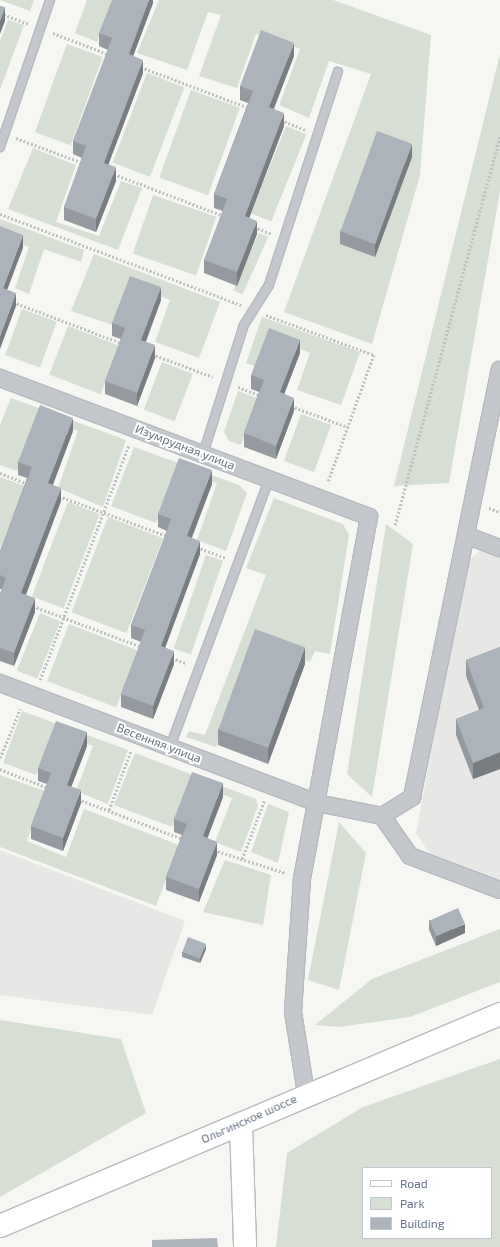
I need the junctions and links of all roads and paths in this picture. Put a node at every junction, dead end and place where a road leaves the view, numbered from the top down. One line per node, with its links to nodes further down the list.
1 (50, 0): 3 (lane)
2 (0, 13): 3 (path)
3 (40, 28): 4 (path); 9 (lane)
4 (110, 55)
5 (137, 65): 7 (path)
6 (338, 72): 10 (lane)
7 (251, 108)
8 (278, 118): 10 (path)
9 (5, 133): 12 (lane); 13 (path)
10 (318, 134): 17 (lane)
11 (500, 137): 34 (path)
12 (0, 147)
13 (85, 164)
14 (106, 171): 15 (path)
15 (226, 216)
16 (246, 224): 17 (path)
17 (284, 238): 23 (lane)
18 (11, 301): 19 (path)
19 (124, 344)
20 (149, 353): 23 (path)
21 (500, 370): 35 (street)
22 (0, 378): 28 (street, Изумрудная улица)
23 (226, 382): 24 (path); 28 (lane)
24 (263, 396)
25 (288, 406): 26 (path)
26 (348, 427)
27 (132, 439): 33 (path)
28 (203, 454): 30 (street, Изумрудная улица)
29 (0, 473): 31 (path)
30 (269, 479): 47 (lane); 53 (street, Изумрудная улица)
31 (30, 484)
32 (57, 495): 33 (path)
33 (104, 512): 36 (path); 41 (path)
34 (395, 525)
35 (468, 536): 38 (street); 55 (street)
36 (169, 537)
37 (189, 545): 39 (path)
38 (500, 548)
39 (227, 558)
40 (30, 605): 41 (path)
41 (64, 617): 42 (path); 46 (path)
42 (144, 648)
43 (169, 657): 44 (path)
44 (188, 664)
45 (0, 684): 47 (street, Весенняя улица)
46 (38, 684)
47 (170, 747): 53 (street, Весенняя улица)
48 (132, 748): 54 (path)
49 (0, 769): 50 (path)
50 (50, 789)
51 (265, 797): 58 (path)
52 (75, 798): 54 (path)
53 (317, 803): 55 (street, Весенняя улица); 59 (street)
54 (109, 810): 56 (path)
55 (382, 816): 60 (street)
56 (186, 840)
57 (212, 849): 58 (path)
58 (242, 859): 59 (path)
59 (302, 879): 62 (street)
60 (500, 890)
61 (500, 1014): 62 (main road, Ольгинское шоссе)
62 (306, 1093): 63 (main road, Ольгинское шоссе)
63 (241, 1124): 64 (main road, Ольгинское шоссе); 65 (main road)
64 (0, 1226)
65 (245, 1247)

